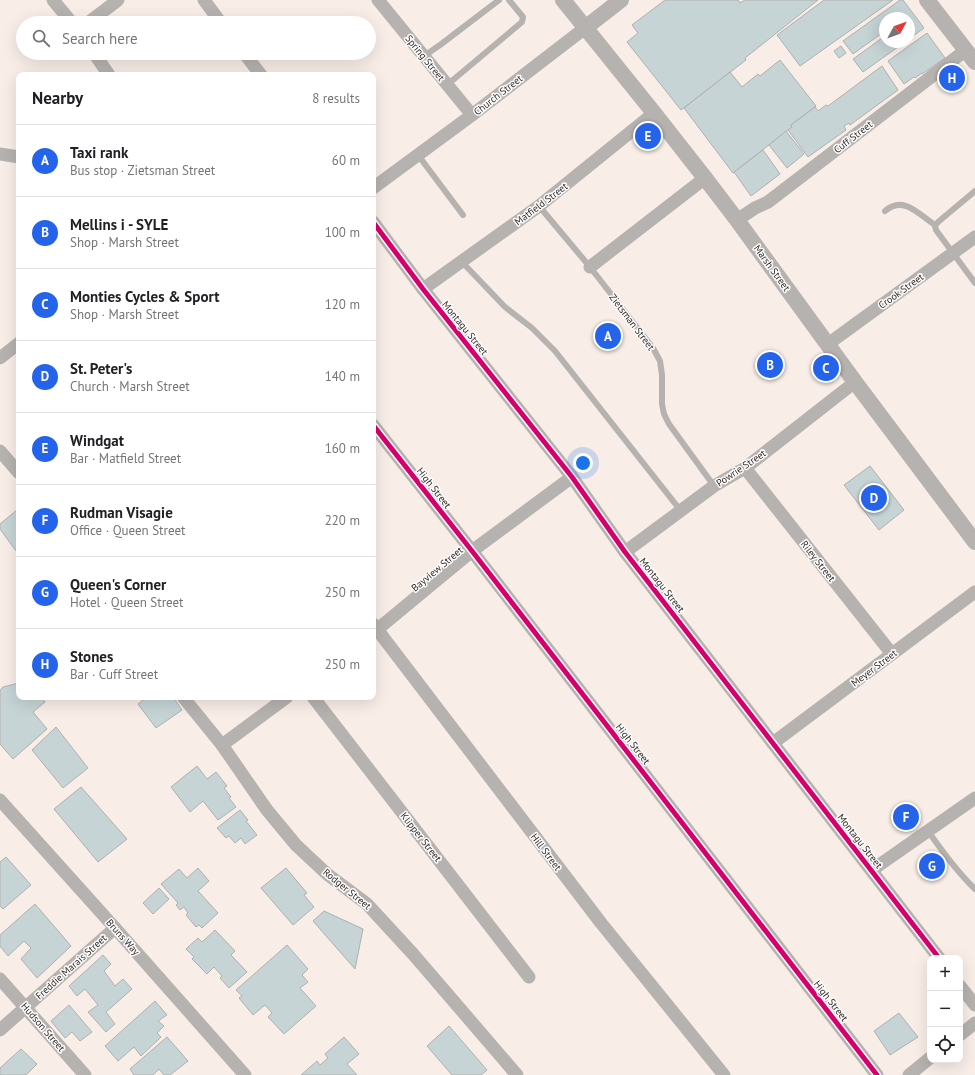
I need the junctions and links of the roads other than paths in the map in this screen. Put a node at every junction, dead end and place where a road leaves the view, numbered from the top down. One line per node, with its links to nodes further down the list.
1 (53, 0): 10 (street)
2 (118, 0): 11 (street)
3 (204, 0): 12 (street)
4 (378, 0): 14 (street, Spring Street)
5 (499, 0): 14 (lane)
6 (509, 0): 20 (lane)
7 (564, 0): 13 (street, Marsh Street)
8 (621, 0): 13 (street, Church Street)
9 (928, 0): 15 (street)
10 (66, 16)
11 (97, 16)
12 (216, 16)
13 (585, 28): 21 (street, Marsh Street); 22 (street, Church Street)
14 (424, 56): 20 (street, Spring Street)
15 (970, 56): 32 (street, Cuff Street)
16 (99, 60): 18 (street)
17 (249, 60): 19 (street)
18 (107, 72)
19 (259, 72)
20 (447, 85): 22 (street, Spring Street)
21 (654, 113): 26 (street, Marsh Street); 29 (street, Matfield Street)
22 (472, 115): 24 (street, Church Street)
23 (0, 154): 25 (street)
24 (418, 155): 27 (street, Church Street); 31 (lane)
25 (16, 157)
26 (705, 178): 32 (street, Marsh Street); 38 (street)
27 (376, 186)
28 (975, 191): 33 (lane)
29 (539, 206): 37 (street, Matfield Street); 38 (lane, Zietsman Street)
30 (884, 211): 33 (lane)
31 (463, 215)
32 (737, 220): 41 (street, Marsh Street)
33 (935, 225): 36 (lane)
34 (376, 226): 40 (street, Montagu Street)
35 (975, 237): 36 (street, Crook Street)
36 (954, 253): 39 (lane); 41 (street, Crook Street)
37 (462, 262): 40 (street, Matfield Street); 51 (lane)
38 (590, 267): 50 (lane, Zietsman Street)
39 (975, 283)
40 (423, 289): 49 (street, Montagu Street)
41 (828, 344): 44 (street, Marsh Street)
42 (16, 345): 43 (street)
43 (0, 358)
44 (855, 382): 47 (street, Powrie Street); 52 (street, Marsh Street)
45 (376, 430): 53 (street, High Street)
46 (0, 451): 48 (street)
47 (745, 468): 50 (street, Powrie Street); 58 (street, Riley Street)
48 (16, 469)
49 (572, 476): 53 (street, Bayview Street); 54 (street, Montagu Street)
50 (714, 486): 51 (street, Powrie Street)
51 (681, 511): 54 (street, Powrie Street)
52 (975, 542)
53 (472, 551): 56 (street, Bayview Street); 84 (street, High Street)
54 (625, 552): 62 (street, Montagu Street)
55 (975, 592): 58 (street, Meyer Street)
56 (376, 627)
57 (376, 632): 83 (street, Hill Street)
58 (892, 654): 62 (street, Meyer Street)
59 (185, 700): 63 (street, Rodger Street)
60 (283, 700): 63 (street)
61 (315, 700): 71 (street, Klipper Street)
62 (772, 743): 67 (street, Montagu Street)
63 (222, 745): 82 (street, Rodger Street)
64 (975, 798): 66 (street)
65 (0, 800): 69 (street, Bruns Way)
66 (928, 831): 67 (street); 68 (lane)
67 (872, 870): 70 (street, Montagu Street)
68 (975, 889)
69 (115, 928): 75 (street, Freddie Marais Street); 81 (street, Bruns Way)
70 (937, 955)
71 (529, 977)
72 (0, 979): 75 (street, Hudson Street)
73 (963, 990): 74 (street)
74 (975, 1005)
75 (26, 1007): 77 (street, Freddie Marais Street); 80 (street, Hudson Street)
76 (975, 1023): 78 (street)
77 (0, 1030)
78 (963, 1033)
79 (927, 1060): 85 (street)
80 (85, 1075)
81 (245, 1075)
82 (517, 1075)
83 (724, 1075)
84 (877, 1075)
85 (909, 1075)

